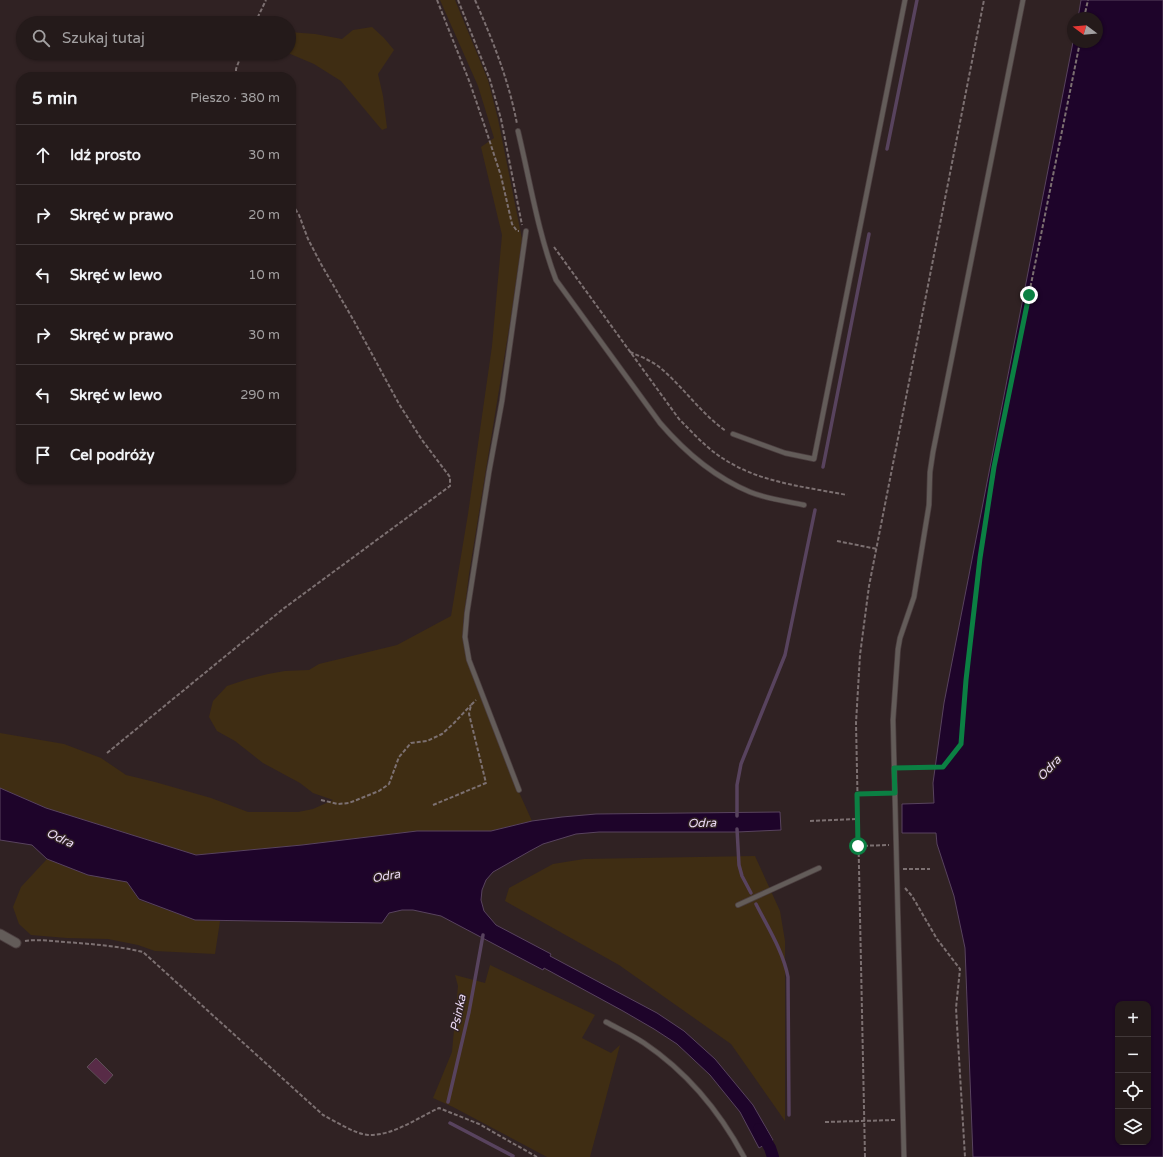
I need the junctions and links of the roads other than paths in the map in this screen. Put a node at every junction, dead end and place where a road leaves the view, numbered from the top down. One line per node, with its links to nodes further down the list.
1 (905, 0): 5 (lane)
2 (1023, 0): 14 (lane)
3 (518, 131): 6 (lane)
4 (526, 231): 7 (lane)
5 (732, 434)
6 (804, 505)
7 (519, 790)
8 (819, 868): 9 (lane)
9 (738, 905)
10 (0, 934): 11 (street)
11 (16, 943)
12 (606, 1022): 13 (lane)
13 (744, 1157)
14 (904, 1157)

